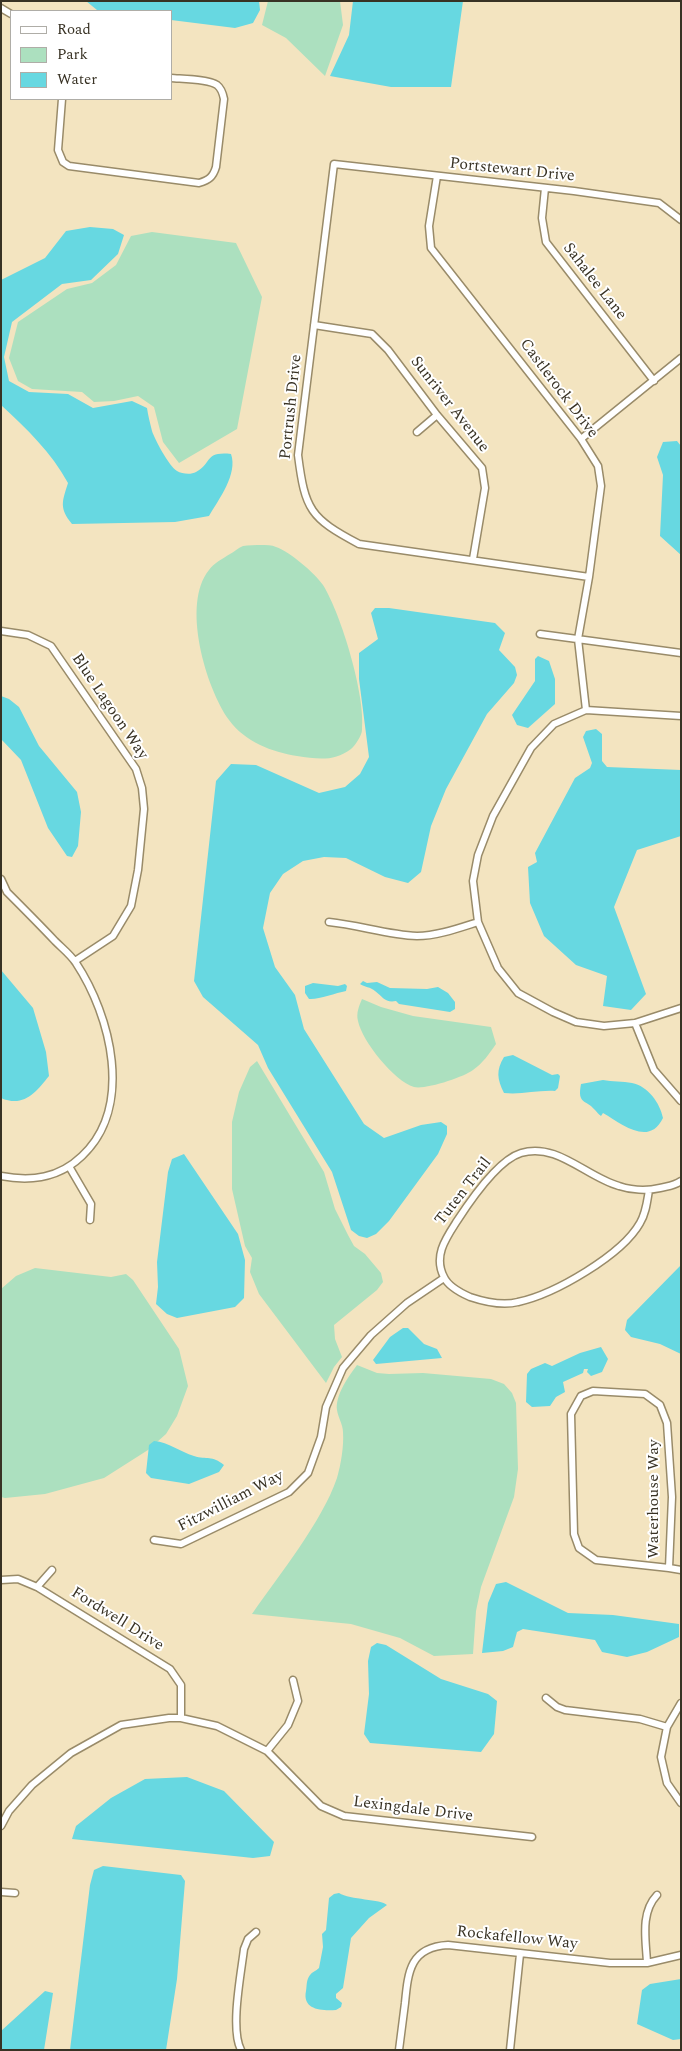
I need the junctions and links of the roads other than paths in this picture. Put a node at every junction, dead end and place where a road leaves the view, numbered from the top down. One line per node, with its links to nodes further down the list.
1 (172, 78): 2 (street)
2 (62, 100)
3 (334, 164): 4 (street, Portstewart Drive); 7 (street, Portrush Drive)
4 (437, 176): 5 (street, Portstewart Drive); 12 (street, Castlerock Drive)
5 (545, 188): 6 (street, Portstewart Drive); 9 (street, Sahalee Lane)
6 (681, 220)
7 (314, 326): 10 (street, Sunriver Avenue); 13 (street, Portrush Drive)
8 (681, 358): 9 (street)
9 (654, 381): 12 (street)
10 (437, 415): 11 (street); 13 (street, Sunriver Avenue)
11 (417, 432)
12 (581, 439): 14 (street, Castlerock Drive)
13 (473, 559): 14 (street, Portrush Drive)
14 (589, 577): 17 (street, Castlerock Drive)
15 (1, 631): 24 (street, Blue Lagoon Way)
16 (540, 634): 17 (street)
17 (578, 639): 18 (street); 19 (street, Castlerock Drive)
18 (681, 653)
19 (586, 710): 20 (street); 23 (street)
20 (681, 716)
21 (1, 880): 24 (street)
22 (329, 922): 23 (street)
23 (478, 922): 26 (street)
24 (75, 962): 28 (street)
25 (681, 1008): 26 (street)
26 (635, 1023): 27 (street)
27 (681, 1101)
28 (70, 1168): 29 (street); 32 (street)
29 (1, 1176)
30 (681, 1181): 31 (street, Tuten Trail)
31 (649, 1190): 33 (street); 33 (street, Tuten Trail)
32 (90, 1220)
33 (444, 1278): 34 (street, Fitzwilliam Way)
34 (154, 1540)
35 (669, 1568): 35 (street, Waterhouse Way); 37 (street, Waterhouse Way)
36 (52, 1570): 39 (street)
37 (681, 1570)
38 (1, 1580): 39 (street, Fordwell Drive)
39 (37, 1587): 43 (street, Fordwell Drive)
40 (293, 1680): 45 (street)
41 (546, 1698): 44 (street)
42 (681, 1703): 44 (street)
43 (180, 1718): 45 (street, Lexingdale Drive); 47 (street, Lexingdale Drive)
44 (667, 1727): 46 (street)
45 (268, 1751): 48 (street, Lexingdale Drive)
46 (681, 1802)
47 (1, 1826)
48 (532, 1837)
49 (1, 1892): 50 (street)
50 (15, 1893)
51 (657, 1895): 55 (street)
52 (256, 1932): 56 (street)
53 (520, 1954): 55 (street, Rockafellow Way); 57 (street, Rockafellow Way); 58 (street)
54 (681, 1955): 55 (street, Rockafellow Way)
55 (646, 1963)
56 (241, 2050)
57 (399, 2050)
58 (510, 2050)

